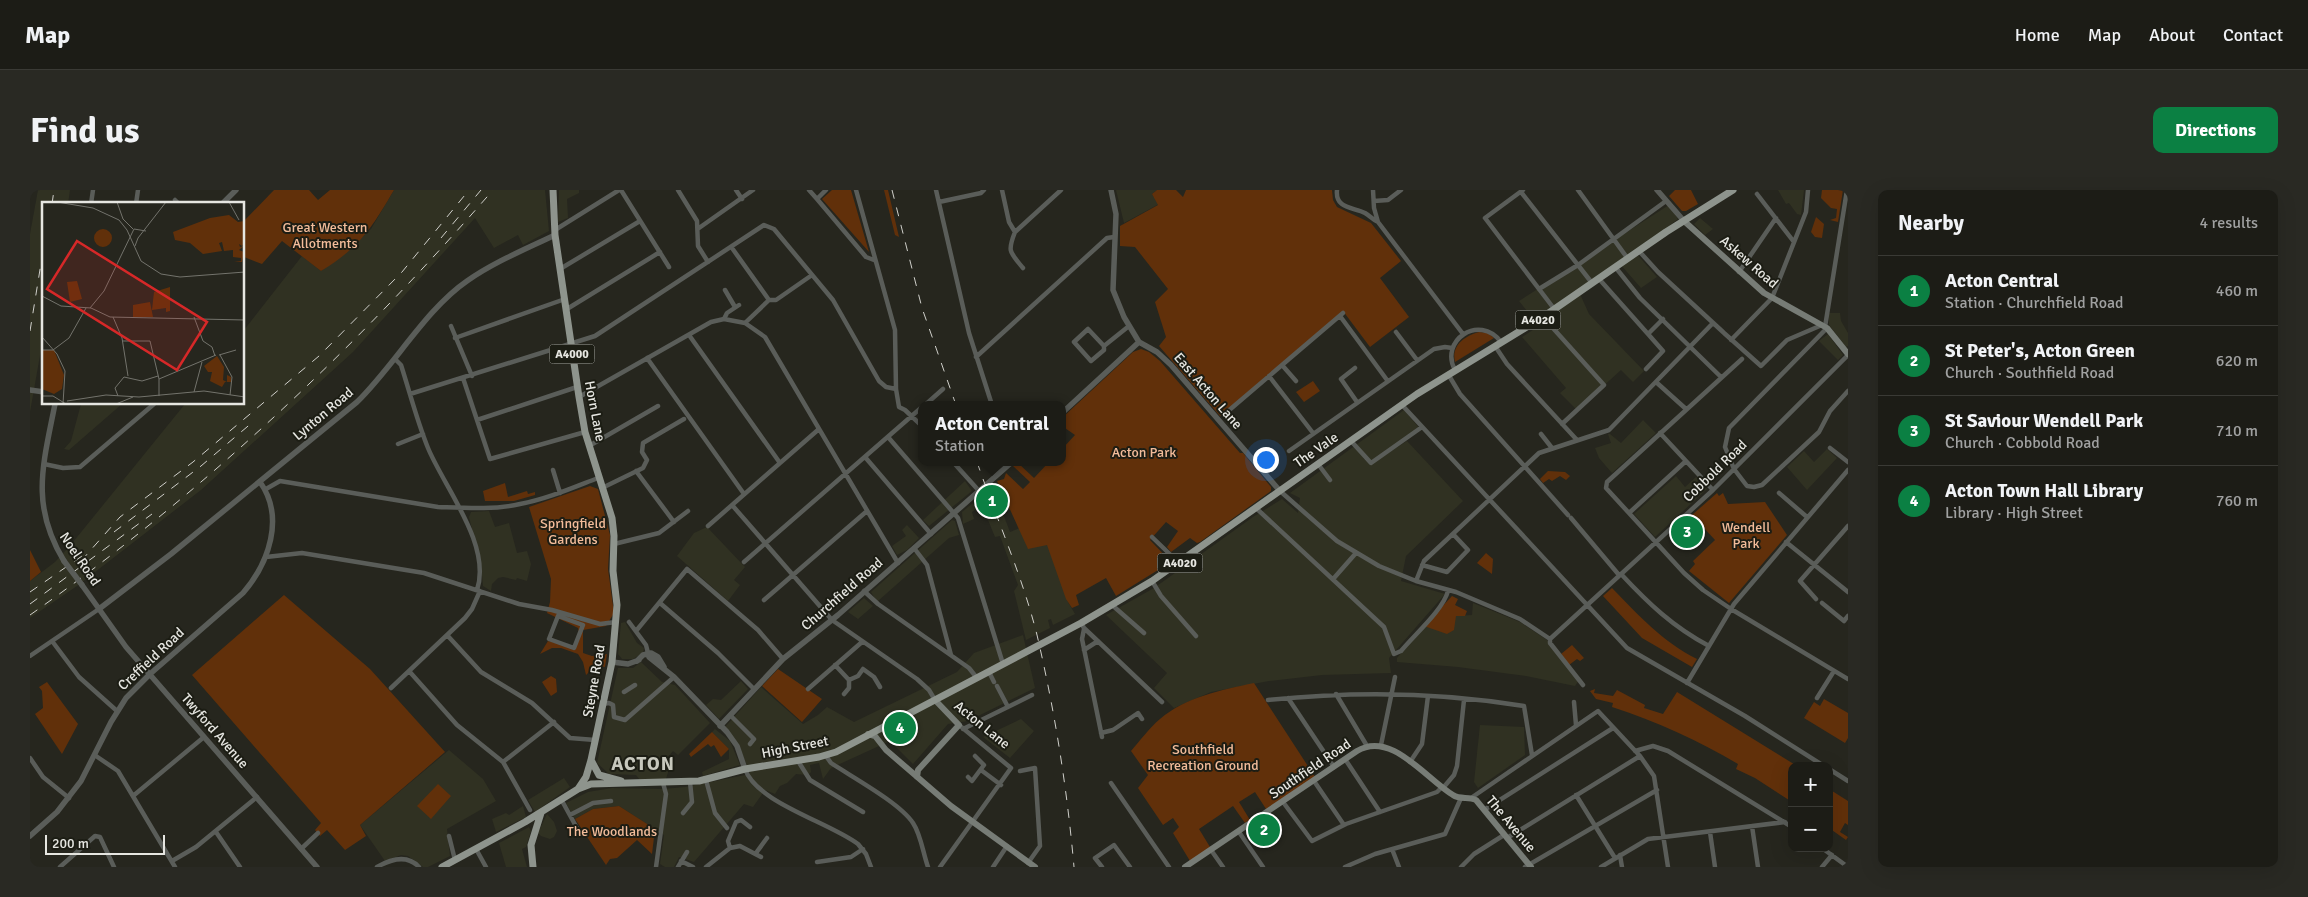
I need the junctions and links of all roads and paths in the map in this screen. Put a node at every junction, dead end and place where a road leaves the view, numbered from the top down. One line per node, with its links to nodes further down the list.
1 (236, 190): 29 (street)
2 (553, 190): 40 (main road, Horn Lane / A4000)
3 (620, 190): 35 (street); 40 (street)
4 (678, 190): 38 (street)
5 (736, 190): 25 (street)
6 (753, 190): 25 (street)
7 (808, 190): 26 (street)
8 (826, 190): 26 (street)
9 (856, 190): 48 (street)
10 (936, 190): 30 (street)
11 (984, 190): 30 (street)
12 (1002, 190): 39 (street)
13 (1061, 190): 39 (street)
14 (1111, 190): 41 (street, East Acton Lane)
15 (1337, 190): 32 (street)
16 (1373, 190): 27 (street)
17 (1401, 190): 27 (street)
18 (1578, 190): 42 (street)
19 (1656, 190): 28 (street)
20 (1733, 190): 36 (main road, A4020)
21 (1808, 190): 43 (street)
22 (1847, 190): 33 (street)
23 (1522, 191): 50 (street); 59 (street)
24 (1757, 194): 34 (street)
25 (742, 199): 38 (street)
26 (817, 199): 48 (street)
27 (1374, 201): 31 (street)
28 (1666, 201): 36 (street); 42 (street)
29 (224, 202)
30 (939, 202): 87 (street)
31 (1374, 208): 32 (street); 37 (street)
32 (1366, 214): 37 (street)
33 (1845, 216): 73 (street)
34 (1776, 218): 43 (street); 55 (street)
35 (640, 221): 46 (street); 54 (street)
36 (1684, 221): 45 (main road, A4020); 55 (main road, Askew Road)
37 (1378, 222): 75 (street)
38 (699, 228): 49 (street)
39 (1016, 232): 52 (street)
40 (555, 233): 54 (main road, Horn Lane / A4000); 90 (street, Lynton Road)
41 (1114, 237): 72 (street, East Acton Lane); 87 (street)
42 (1614, 238): 47 (street); 50 (street)
43 (1794, 242): 61 (street)
44 (732, 248): 49 (street); 56 (street); 63 (street)
45 (1639, 251): 47 (main road, The Vale / A4020); 70 (street)
46 (660, 252): 51 (street); 64 (street)
47 (1628, 258): 53 (main road, The Vale / A4020)
48 (874, 260): 106 (street)
49 (708, 262): 81 (street)
50 (1578, 265): 58 (street); 59 (street)
51 (669, 267)
52 (1023, 268)
53 (1616, 268): 57 (main road, The Vale / A4020); 68 (street)
54 (560, 269): 62 (main road, Horn Lane / A4000)
55 (1739, 272): 61 (main road, Askew Road)
56 (812, 275): 63 (street); 106 (street)
57 (1600, 280): 58 (main road, The Vale / A4020); 76 (street)
58 (1593, 284): 65 (main road, The Vale / A4020)
59 (1539, 289): 65 (street)
60 (724, 290): 67 (street)
61 (1772, 298): 73 (main road, Askew Road); 79 (street)
62 (565, 299): 64 (main road, Horn Lane / A4000); 78 (street)
63 (769, 300): 69 (street)
64 (567, 309): 81 (main road, Horn Lane / A4000)
65 (1555, 310): 66 (main road, The Vale / A4020)
66 (1543, 317): 82 (main road, The Vale / A4020); 125 (street)
67 (724, 319): 69 (street); 77 (street)
68 (1663, 319): 76 (street); 85 (street)
69 (745, 323): 127 (street)
70 (1713, 323): 79 (street); 85 (street)
71 (451, 326): 78 (street)
72 (1129, 326): 80 (street, East Acton Lane); 83 (street)
73 (1824, 327): 79 (street); 86 (main road, Askew Road); 150 (street)
74 (1396, 332): 91 (street)
75 (1463, 334): 82 (street); 84 (street)
76 (1648, 334): 94 (street)
77 (689, 335): 88 (street); 144 (street)
78 (456, 338): 97 (street)
79 (1731, 340)
80 (1139, 342): 117 (street); 123 (street, East Acton Lane)
81 (571, 344): 97 (street); 104 (main road, Horn Lane / A4000)
82 (1498, 344): 95 (main road, The Vale / A4020); 125 (street)
83 (1104, 346): 83 (street)
84 (1452, 348): 91 (street); 95 (street)
85 (1689, 348): 99 (street); 103 (street)
86 (1847, 353): 150 (street, Cobbold Road)
87 (976, 357): 111 (street)
88 (647, 358): 109 (street); 165 (street)
89 (1742, 359): 99 (street)
90 (396, 360): 108 (street); 157 (street, Lynton Road)
91 (1417, 360): 101 (street)
92 (1282, 365): 98 (street); 101 (street); 102 (street)
93 (1355, 368): 112 (street)
94 (1646, 369)
95 (1456, 370): 96 (main road, The Vale / A4020)
96 (1448, 374): 115 (main road, The Vale / A4020); 149 (street)
97 (472, 376): 100 (street)
98 (1269, 376): 123 (street); 129 (street)
99 (1721, 377): 118 (street)
100 (463, 378): 108 (street); 122 (street)
101 (1387, 380): 112 (street)
102 (1296, 381)
103 (1656, 382): 118 (street); 134 (street)
104 (577, 387): 109 (main road, Horn Lane / A4000); 122 (street)
105 (944, 388): 110 (street)
106 (896, 389): 120 (street)
107 (1848, 391): 150 (street)
108 (410, 394): 131 (street)
109 (578, 397): 128 (main road, Horn Lane / A4000)
110 (929, 401)
111 (991, 401)
112 (1357, 402): 129 (street)
113 (55, 405): 145 (street, Noel Road)
114 (153, 405): 145 (street)
115 (1402, 405): 126 (street); 135 (main road, The Vale / A4020)
116 (658, 406): 137 (street)
117 (1066, 410)
118 (1686, 410): 130 (street)
119 (918, 411): 120 (street)
120 (912, 416): 124 (street); 133 (street)
121 (684, 419): 153 (street)
122 (477, 420): 128 (street)
123 (1217, 420): 162 (street, East Acton Lane)
124 (918, 422)
125 (1562, 424): 134 (street)
126 (1422, 427): 135 (street); 166 (street)
127 (819, 429): 144 (street); 154 (street)
128 (585, 432): 137 (main road, Horn Lane / A4000)
129 (1313, 433): 140 (street)
130 (1660, 433): 142 (street); 173 (street)
131 (423, 434): 136 (street); 168 (street)
132 (1541, 434): 138 (street)
133 (888, 437): 141 (street); 172 (street)
134 (1577, 440): 138 (street)
135 (1351, 441): 146 (main road, The Vale / A4020)
136 (398, 444)
137 (589, 446): 155 (main road, Horn Lane / A4000)
138 (1552, 448): 149 (street)
139 (1830, 448): 143 (street)
140 (1289, 451)
141 (864, 457): 154 (street); 178 (street)
142 (1686, 461): 160 (street); 173 (street)
143 (1848, 462)
144 (780, 463): 165 (street)
145 (44, 464): 209 (street, Noel Road, bridge)
146 (1318, 464): 156 (street); 162 (main road, The Vale / A4020)
147 (957, 466): 161 (street)
148 (1008, 466): 161 (street, Churchfield Road)
149 (1525, 467): 166 (street); 193 (street)
150 (1734, 469): 160 (street, Cobbold Road)
151 (553, 470): 163 (street)
152 (1848, 470): 174 (street)
153 (636, 471): 158 (street); 175 (street)
154 (845, 474): 170 (street); 184 (street)
155 (598, 478): 158 (main road, Horn Lane / A4000); 163 (street)
156 (1330, 480)
157 (260, 482): 159 (street); 209 (street, Lynton Road)
158 (602, 488): 183 (main road, Horn Lane / A4000)
159 (266, 489): 168 (street); 187 (street, Creffield Road)
160 (1713, 490): 181 (street, Cobbold Road)
161 (980, 492): 172 (street, Churchfield Road)
162 (1280, 492): 169 (main road, The Vale / A4020); 186 (street)
163 (560, 493): 168 (street)
164 (1779, 493): 174 (street)
165 (744, 494): 167 (street)
166 (1490, 500): 179 (street); 208 (street)
167 (732, 505): 176 (street); 184 (street)
168 (462, 508): 198 (street)
169 (1256, 508): 190 (main road, The Vale / A4020); 195 (street)
170 (867, 511): 189 (street); 194 (street)
171 (688, 512): 175 (street)
172 (955, 513): 178 (street, Churchfield Road); 232 (street)
173 (1629, 513): 181 (street)
174 (1807, 517): 182 (street)
175 (674, 522): 183 (street)
176 (708, 526)
177 (1848, 526): 192 (street)
178 (931, 534): 185 (street, Churchfield Road)
179 (1453, 534): 191 (street); 191 (street)
180 (1152, 537): 190 (street)
181 (1656, 542): 193 (street, Cobbold Road); 210 (street)
182 (1786, 542): 192 (street); 210 (street)
183 (614, 544): 206 (main road, Horn Lane / A4000)
184 (766, 544): 188 (street); 194 (street)
185 (914, 548): 189 (street, Churchfield Road); 228 (street)
186 (1356, 553): 195 (street); 197 (street)
187 (266, 557): 198 (street); 237 (street, Creffield Road)
188 (744, 562)
189 (898, 563): 199 (street, Churchfield Road)
190 (1179, 563): 196 (main road, The Vale / A4020)
191 (1422, 565): 197 (street)
192 (1815, 565): 201 (street); 202 (street)
193 (1620, 574): 208 (street, Cobbold Road); 225 (street)
194 (793, 576): 203 (street); 213 (street)
195 (1334, 578): 200 (street)
196 (1152, 581): 207 (main road, The Vale / A4020); 220 (street)
197 (1416, 581): 200 (street)
198 (479, 590): 212 (street); 219 (street)
199 (864, 591): 213 (street, Churchfield Road); 228 (street)
200 (1448, 591): 221 (street)
201 (1848, 592)
202 (1816, 599)
203 (764, 600)
204 (660, 603): 217 (street); 230 (street); 248 (street)
205 (1822, 603): 211 (street)
206 (617, 605): 214 (main road, Steyne Road / A4000)
207 (1112, 605): 216 (main road, The Vale / A4020); 218 (street)
208 (1586, 605): 221 (street, Cobbold Road); 243 (street)
209 (99, 609): 222 (street); 237 (street, Twyford Avenue)
210 (1731, 609): 225 (street); 235 (street)
211 (1848, 616)
212 (569, 620): 212 (street); 214 (street)
213 (832, 620): 224 (street); 230 (street, Churchfield Road)
214 (616, 622): 231 (main road, Steyne Road / A4000)
215 (629, 622): 217 (street)
216 (1082, 626): 223 (street); 226 (street); 232 (main road, The Vale / A4020)
217 (636, 631): 227 (street)
218 (1144, 633)
219 (447, 635): 234 (street); 268 (street)
220 (1196, 636)
221 (1550, 639): 245 (street)
222 (52, 641): 229 (street); 265 (street)
223 (1098, 641): 226 (street); 261 (street)
224 (862, 642): 233 (street); 258 (street)
225 (1709, 646): 243 (street)
226 (1084, 650): 267 (street)
227 (649, 655): 231 (street); 239 (street)
228 (951, 655): 240 (street)
229 (30, 656)
230 (783, 659): 248 (street, Churchfield Road)
231 (612, 662): 263 (main road, Steyne Road / A4000)
232 (1004, 664): 236 (main road, High Street / A4020)
233 (835, 665): 242 (street); 249 (street)
234 (408, 671): 247 (street); 291 (street)
235 (1834, 671): 241 (street); 257 (street)
236 (989, 672): 240 (main road, High Street / A4020); 264 (street)
237 (150, 674): 265 (street, Creffield Road); 275 (street, Twyford Avenue)
238 (1395, 676): 251 (street)
239 (674, 677): 263 (street); 270 (street)
240 (977, 678): 258 (main road, High Street / A4020)
241 (1848, 679)
242 (849, 680): 246 (street); 252 (street)
243 (1687, 683): 293 (street)
244 (635, 684): 250 (street)
245 (1583, 685)
246 (880, 687)
247 (391, 688)
248 (754, 689): 266 (street, Churchfield Road)
249 (808, 689)
250 (624, 692)
251 (1392, 693): 253 (street); 255 (street); 279 (street)
252 (844, 694)
253 (1336, 694): 256 (street); 280 (street)
254 (1032, 695): 264 (street)
255 (1428, 696): 260 (street); 292 (street)
256 (1288, 698): 259 (street); 294 (street)
257 (1817, 698)
258 (935, 700): 271 (main road, High Street / A4020); 272 (main road, Acton Lane)
259 (1268, 700)
260 (1464, 700): 282 (street); 312 (street)
261 (1162, 702)
262 (1574, 702): 269 (street)
263 (603, 704): 276 (main road, Steyne Road / A4000)
264 (1008, 707): 272 (street)
265 (117, 711): 283 (street, Creffield Road)
266 (730, 715): 270 (street, Churchfield Road); 278 (street)
267 (1142, 719)
268 (554, 722): 276 (street); 291 (street)
269 (1576, 725): 273 (street); 282 (street)
270 (720, 726): 295 (street)
271 (880, 727): 274 (main road, High Street / A4020); 277 (main road)
272 (961, 727): 297 (street, Acton Lane); 299 (main road)
273 (1613, 728): 281 (street); 325 (street)
274 (868, 734): 277 (main road); 284 (main road, High Street / A4020)
275 (204, 737): 316 (street); 318 (street, Twyford Avenue)
276 (596, 740): 288 (main road, Steyne Road / A4000)
277 (879, 741): 299 (main road)
278 (750, 744)
279 (1381, 745): 280 (main road, Southfield Road); 292 (main road)
280 (1367, 746): 289 (main road, Southfield Road)
281 (1635, 751): 286 (street); 333 (street)
282 (1532, 755): 320 (street)
283 (96, 756): 316 (street); 317 (street, Creffield Road)
284 (826, 756): 290 (main road, High Street / A4020); 387 (street)
285 (975, 756): 296 (street)
286 (1640, 756): 314 (street); 315 (street)
287 (30, 758): 317 (street)
288 (591, 760): 300 (main road); 301 (main road, Steyne Road / A4000)
289 (1345, 760): 294 (main road, Southfield Road); 327 (street)
290 (798, 761): 295 (main road, High Street / A4020); 326 (street)
291 (503, 762): 324 (street)
292 (1410, 762): 312 (main road)
293 (1818, 762)
294 (1334, 767): 304 (main road, Southfield Road)
295 (745, 769): 303 (main road, High Street / A4020); 355 (street)
296 (981, 770): 302 (street); 311 (street)
297 (1015, 771): 311 (street, Acton Lane); 368 (street)
298 (1833, 772): 305 (street)
299 (917, 773): 332 (main road)
300 (598, 774): 301 (main road); 307 (main road, High Street / A4020); 310 (main road)
301 (586, 775): 310 (main road); 313 (main road, High Street / A4020)
302 (968, 777)
303 (706, 780): 306 (main road, High Street / A4020); 339 (street)
304 (1314, 781): 323 (main road, Southfield Road); 335 (street)
305 (1848, 781)
306 (690, 782): 308 (main road, High Street / A4020); 329 (street)
307 (631, 783): 308 (main road, High Street / A4020); 310 (main road, High Street / A4020)
308 (663, 783): 382 (street)
309 (1110, 783): 393 (street)
310 (594, 784): 313 (main road, High Street / A4020)
311 (1001, 784): 332 (street, Acton Lane)
312 (1443, 788): 319 (main road); 327 (street)
313 (578, 789): 321 (main road, High Street / A4020)
314 (1657, 790): 337 (street); 349 (street)
315 (1576, 795): 337 (street); 348 (street)
316 (132, 796): 366 (street)
317 (69, 798): 346 (street, Creffield Road)
318 (257, 798): 341 (street); 353 (street, Twyford Avenue)
319 (1462, 798): 320 (main road); 356 (street)
320 (1471, 798): 325 (main road, The Avenue)
321 (561, 800): 328 (main road, High Street / A4020); 330 (street)
322 (611, 801): 330 (street)
323 (1283, 802): 335 (street); 343 (main road, Southfield Road)
324 (530, 810)
325 (1484, 810): 348 (main road, The Avenue)
326 (863, 812)
327 (1380, 812): 335 (street)
328 (541, 813): 331 (main road, High Street / A4020); 342 (main road)
329 (683, 813)
330 (570, 815): 340 (street)
331 (530, 819): 342 (main road); 354 (main road, High Street / A4020)
332 (973, 822): 351 (main road); 388 (street, Acton Lane)
333 (1784, 822): 334 (street); 338 (street)
334 (1788, 824)
335 (1344, 825)
336 (750, 826): 352 (street)
337 (1595, 826): 362 (street); 371 (street)
338 (1752, 826): 344 (street); 404 (street)
339 (727, 828)
340 (578, 830)
341 (216, 832): 366 (street); 375 (street)
342 (535, 832): 381 (main road)
343 (1239, 832): 357 (main road, Southfield Road); 396 (street)
344 (1710, 832): 349 (street); 403 (street)
345 (318, 833): 353 (street)
346 (30, 836)
347 (449, 836): 364 (street)
348 (1506, 836): 371 (main road, The Avenue); 399 (street)
349 (1664, 837): 362 (street); 402 (street)
350 (767, 838): 360 (street)
351 (1007, 846): 368 (main road); 389 (street)
352 (730, 848): 360 (street); 370 (street)
353 (301, 849): 376 (street, Twyford Avenue)
354 (476, 849): 364 (main road, High Street / A4020); 380 (street)
355 (863, 849): 367 (street); 386 (street)
356 (1392, 849): 369 (street); 398 (street)
357 (1211, 850): 394 (main road, Southfield Road); 395 (street)
358 (687, 852): 365 (street)
359 (1828, 852): 361 (street)
360 (756, 853): 363 (street)
361 (1832, 855): 405 (street); 406 (street)
362 (1618, 856): 400 (street); 401 (street)
363 (761, 857)
364 (455, 860): 379 (main road, High Street / A4020)
365 (681, 860): 383 (street); 384 (street)
366 (172, 861): 374 (street)
367 (817, 862)
368 (1028, 863): 390 (main road)
369 (1357, 864): 397 (street)
370 (714, 865): 385 (street)
371 (1528, 866)
372 (60, 867): 373 (street)
373 (114, 867)
374 (175, 867)
375 (240, 867)
376 (317, 867)
377 (376, 867): 378 (street)
378 (420, 867)
379 (443, 867)
380 (486, 867)
381 (533, 867)
382 (656, 867)
383 (678, 867)
384 (693, 867)
385 (706, 867)
386 (871, 867)
387 (928, 867)
388 (940, 867)
389 (993, 867)
390 (1035, 867)
391 (1102, 867): 392 (street)
392 (1128, 867)
393 (1169, 867)
394 (1186, 867)
395 (1223, 867)
396 (1263, 867)
397 (1344, 867)
398 (1399, 867)
399 (1461, 867)
400 (1601, 867)
401 (1622, 867)
402 (1668, 867)
403 (1715, 867)
404 (1758, 867)
405 (1822, 867)
406 (1848, 867)

